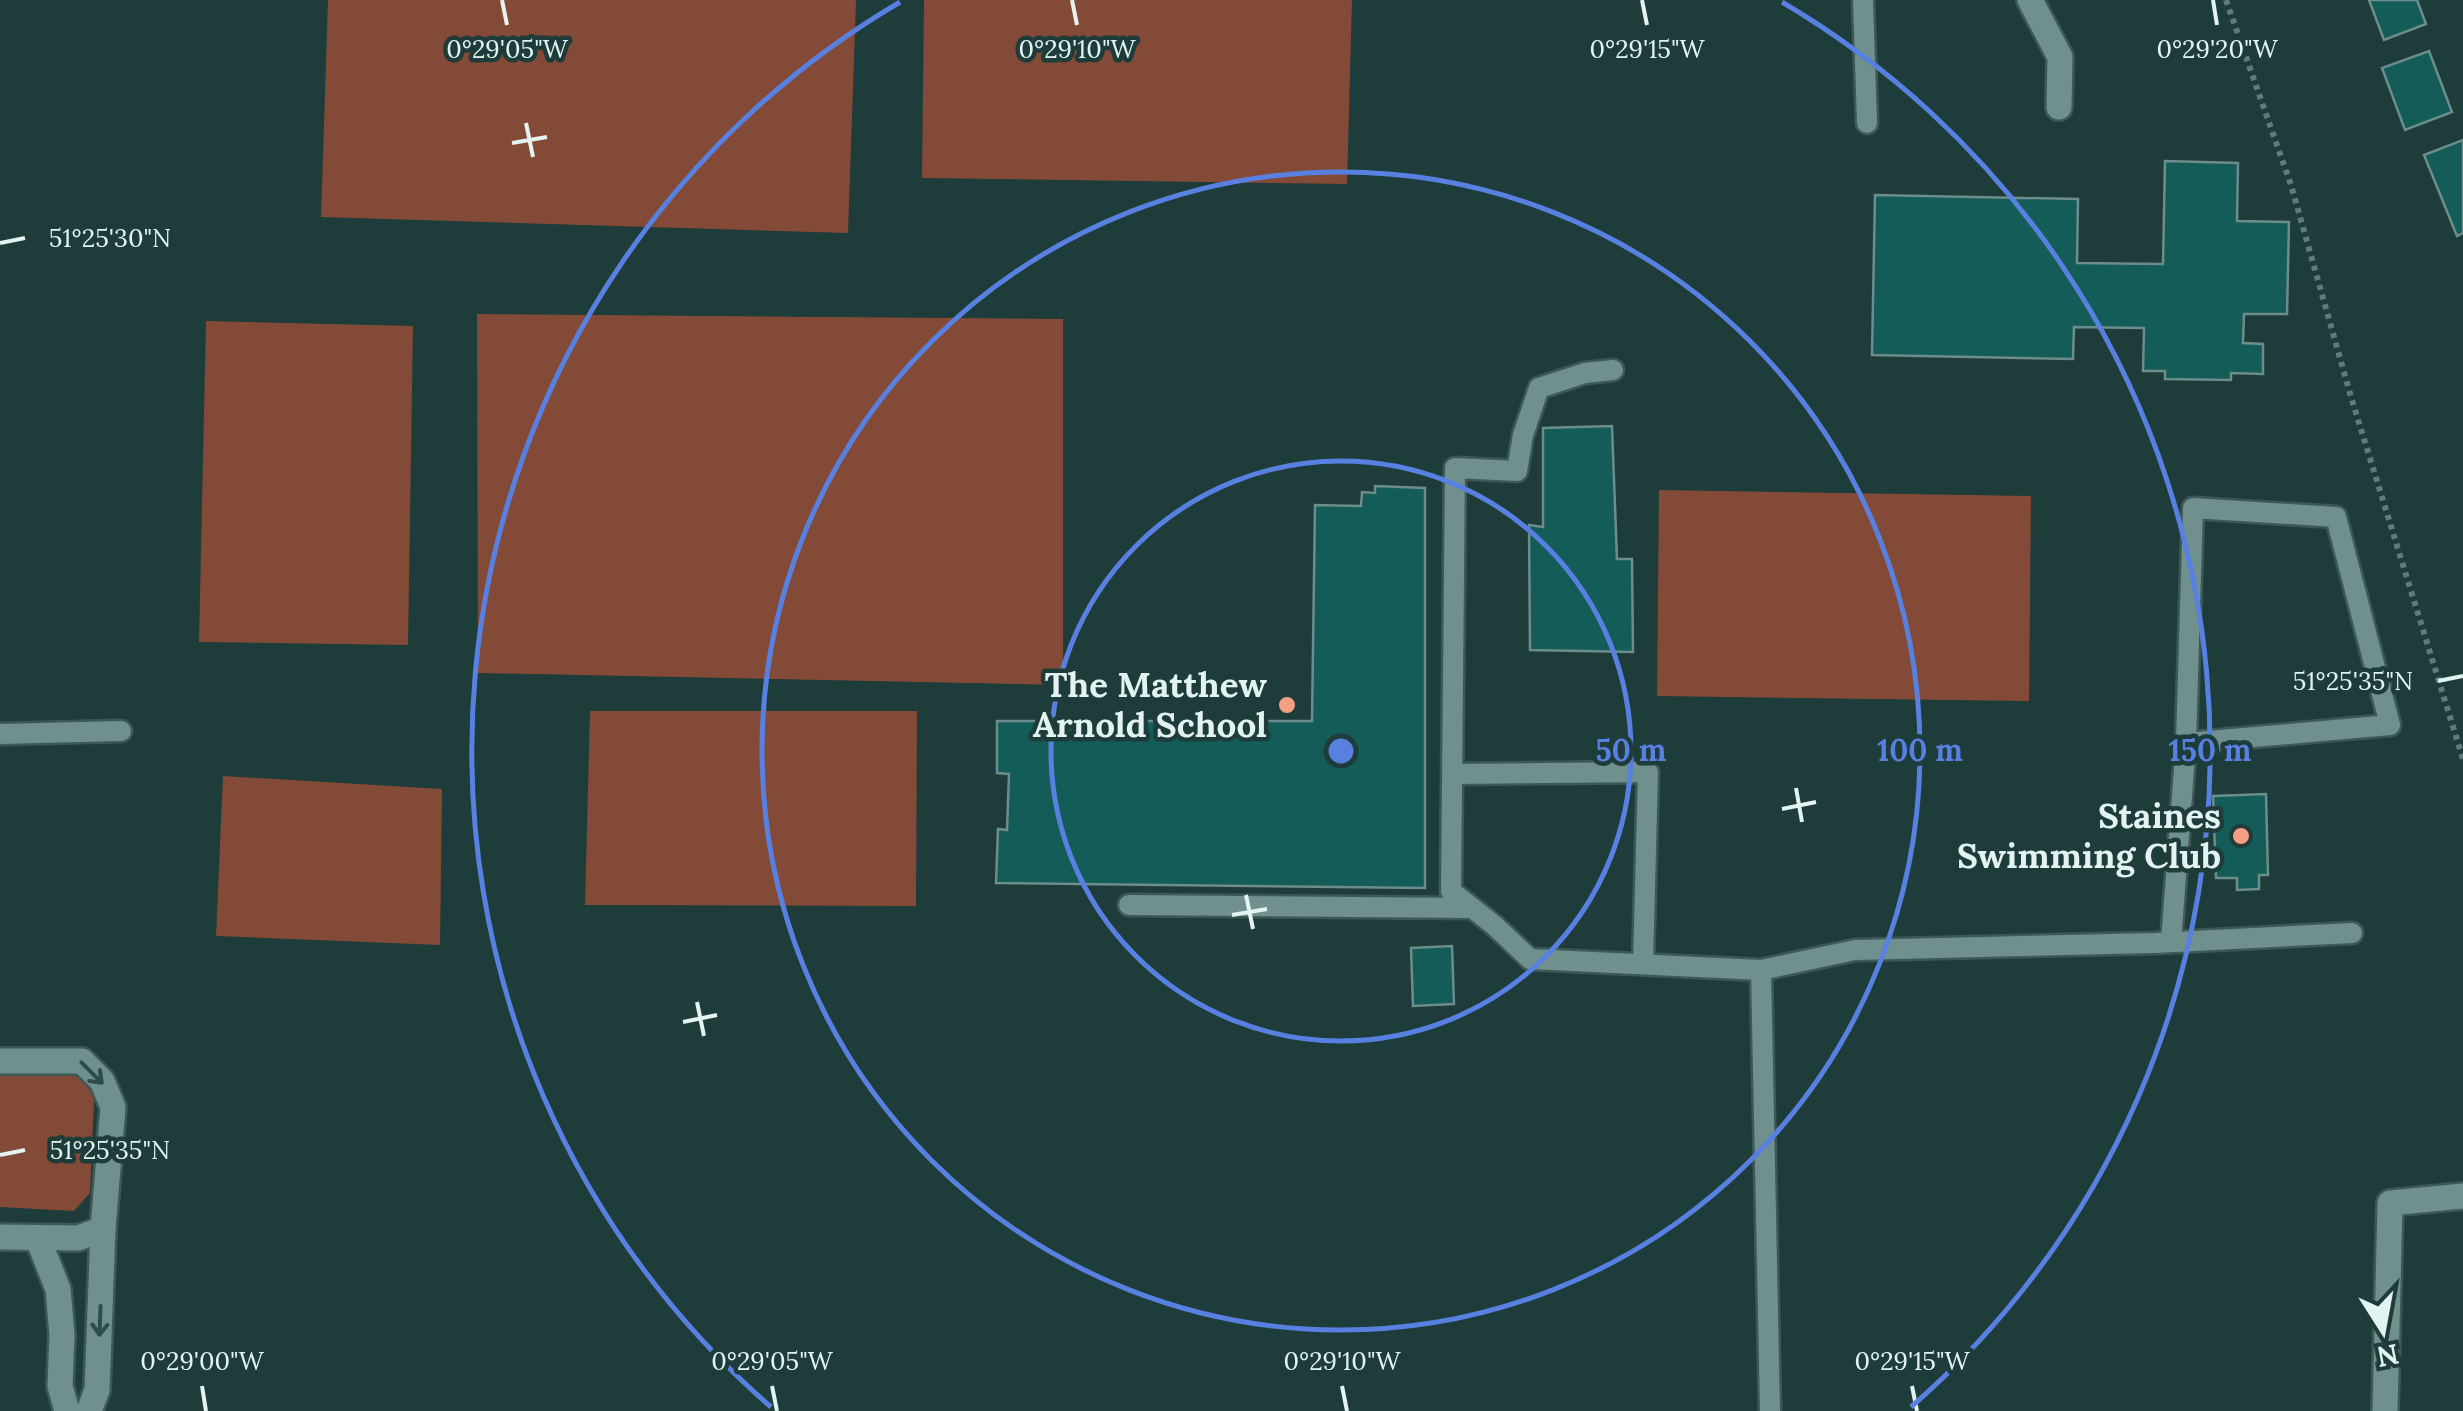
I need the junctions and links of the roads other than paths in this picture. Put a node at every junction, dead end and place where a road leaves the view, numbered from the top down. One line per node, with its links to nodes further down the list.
1 (1863, 0): 4 (lane)
2 (2030, 0): 3 (street)
3 (2060, 107)
4 (1867, 123)
5 (1612, 370): 9 (lane)
6 (121, 731): 7 (lane)
7 (0, 734)
8 (2186, 743): 8 (lane); 13 (lane)
9 (1452, 774): 11 (lane); 14 (lane)
10 (1129, 905): 11 (lane)
11 (1472, 908): 14 (lane)
12 (2352, 933): 13 (lane)
13 (2171, 942): 15 (lane)
14 (1643, 964): 15 (lane)
15 (1761, 970): 23 (lane)
16 (0, 1060): 18 (street, one-way to 18)
17 (2463, 1196): 24 (street)
18 (103, 1230): 20 (street); 22 (street, one-way to 22)
19 (0, 1237): 20 (street)
20 (38, 1239): 21 (street)
21 (67, 1411)
22 (89, 1411)
23 (1770, 1411)
24 (2385, 1411)

